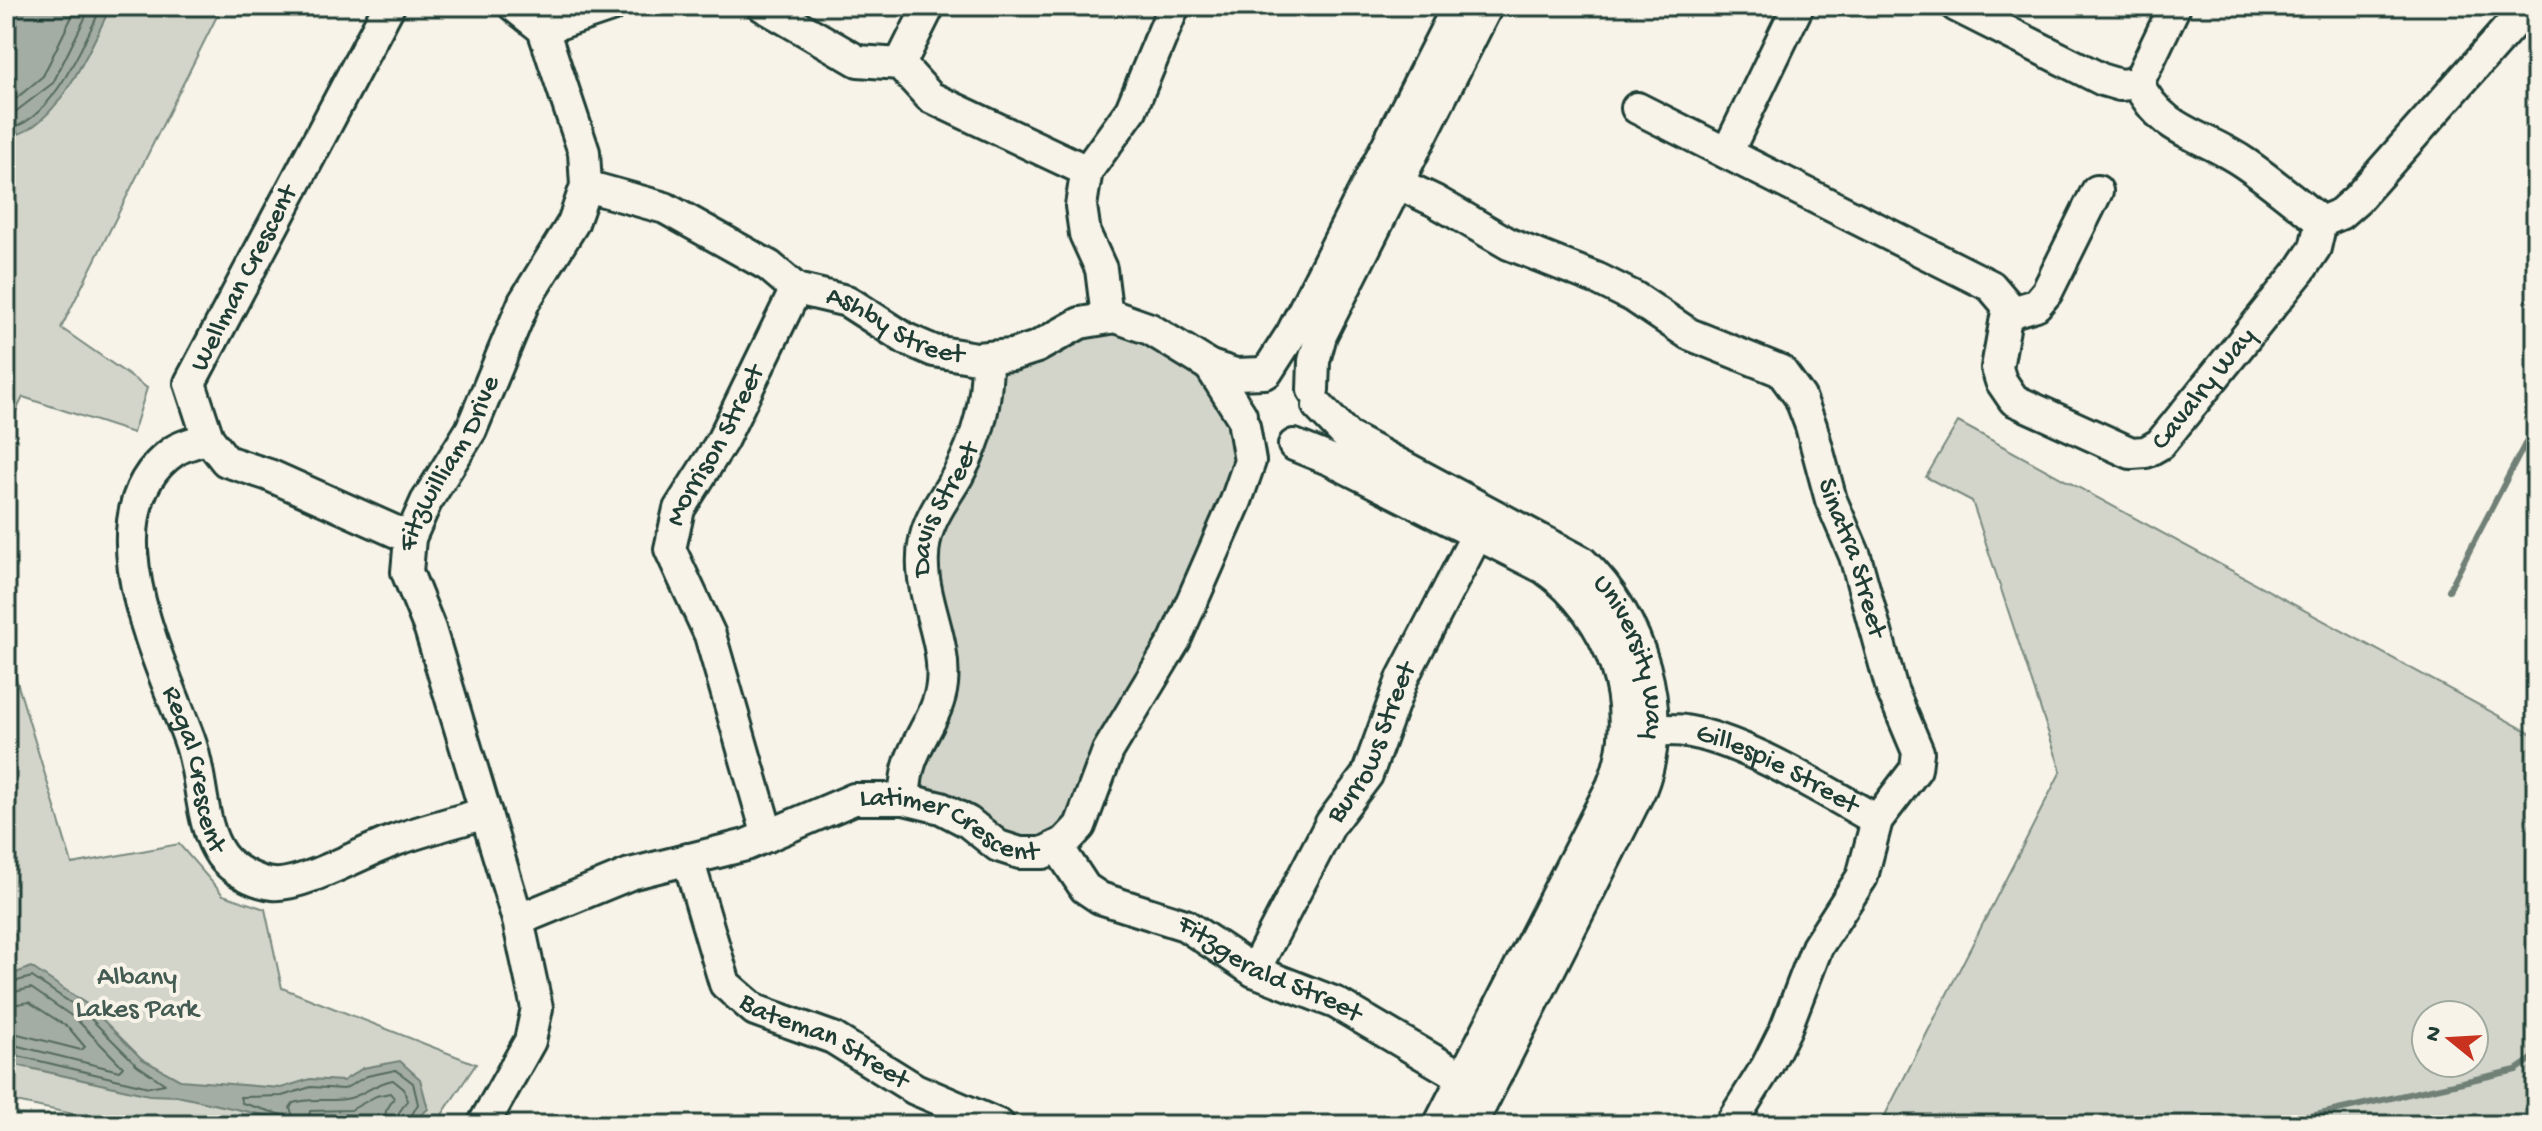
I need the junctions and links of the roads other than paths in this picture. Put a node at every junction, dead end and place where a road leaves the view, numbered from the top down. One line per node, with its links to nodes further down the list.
1 (389, 6): 31 (street, Wellman Crescent)
2 (514, 6): 13 (street)
3 (611, 6): 13 (street)
4 (763, 6): 14 (street)
5 (929, 6): 14 (street)
6 (1174, 6): 18 (street)
7 (1458, 6): 19 (street)
8 (1487, 6): 19 (street)
9 (1798, 6): 17 (street)
10 (1956, 6): 15 (street)
11 (2175, 6): 15 (street)
12 (2528, 6): 22 (street)
13 (543, 29): 20 (street, Fitzwilliam Drive)
14 (900, 64): 18 (street)
15 (2138, 83): 22 (street)
16 (1637, 108): 17 (street)
17 (1727, 153): 24 (street)
18 (1087, 171): 25 (street)
19 (1386, 178): 28 (street); 29 (street); 39 (street, Sinatra Street)
20 (586, 186): 23 (street, Ashby Street); 35 (street, Fitzwilliam Drive)
21 (2097, 191): 24 (street)
22 (2321, 222): 24 (street, Cavalry Way)
23 (796, 289): 26 (street, Ashby Street); 40 (street, Morrison Street)
24 (2009, 313)
25 (1107, 317): 26 (street, Ashby Street); 27 (street)
26 (987, 358): 37 (street, Davis Street)
27 (1210, 366): 28 (street); 30 (street)
28 (1266, 373): 29 (street); 30 (street)
29 (1316, 398): 32 (street); 34 (street, University Way)
30 (1243, 420): 32 (street); 33 (street, Latimer Crescent)
31 (208, 438): 35 (street, Wellman Crescent); 38 (street, Regal Crescent)
32 (1292, 446): 33 (street, Latimer Crescent); 34 (street, University Way)
33 (1236, 501): 41 (street, Latimer Crescent)
34 (1483, 523): 36 (street, University Way); 44 (street, Burrows Street)
35 (410, 538): 38 (street, Fitzwilliam Drive)
36 (1639, 730): 39 (street, Gillespie Street); 45 (street, University Way)
37 (904, 799): 40 (street, Latimer Crescent); 41 (street, Latimer Crescent)
38 (486, 813): 43 (street, Fitzwilliam Drive)
39 (1877, 820): 50 (street, Sinatra Street)
40 (768, 836): 42 (street, Latimer Crescent)
41 (1058, 847): 44 (street, Fitzgerald Street)
42 (688, 859): 43 (street, Latimer Crescent); 47 (street, Bateman Street)
43 (518, 920): 46 (street, Fitzwilliam Drive)
44 (1254, 971): 45 (street, Fitzgerald Street)
45 (1474, 1085): 48 (street, University Way); 49 (street, University Way)
46 (483, 1125)
47 (999, 1125)
48 (1439, 1125)
49 (1471, 1125)
50 (1730, 1125)

